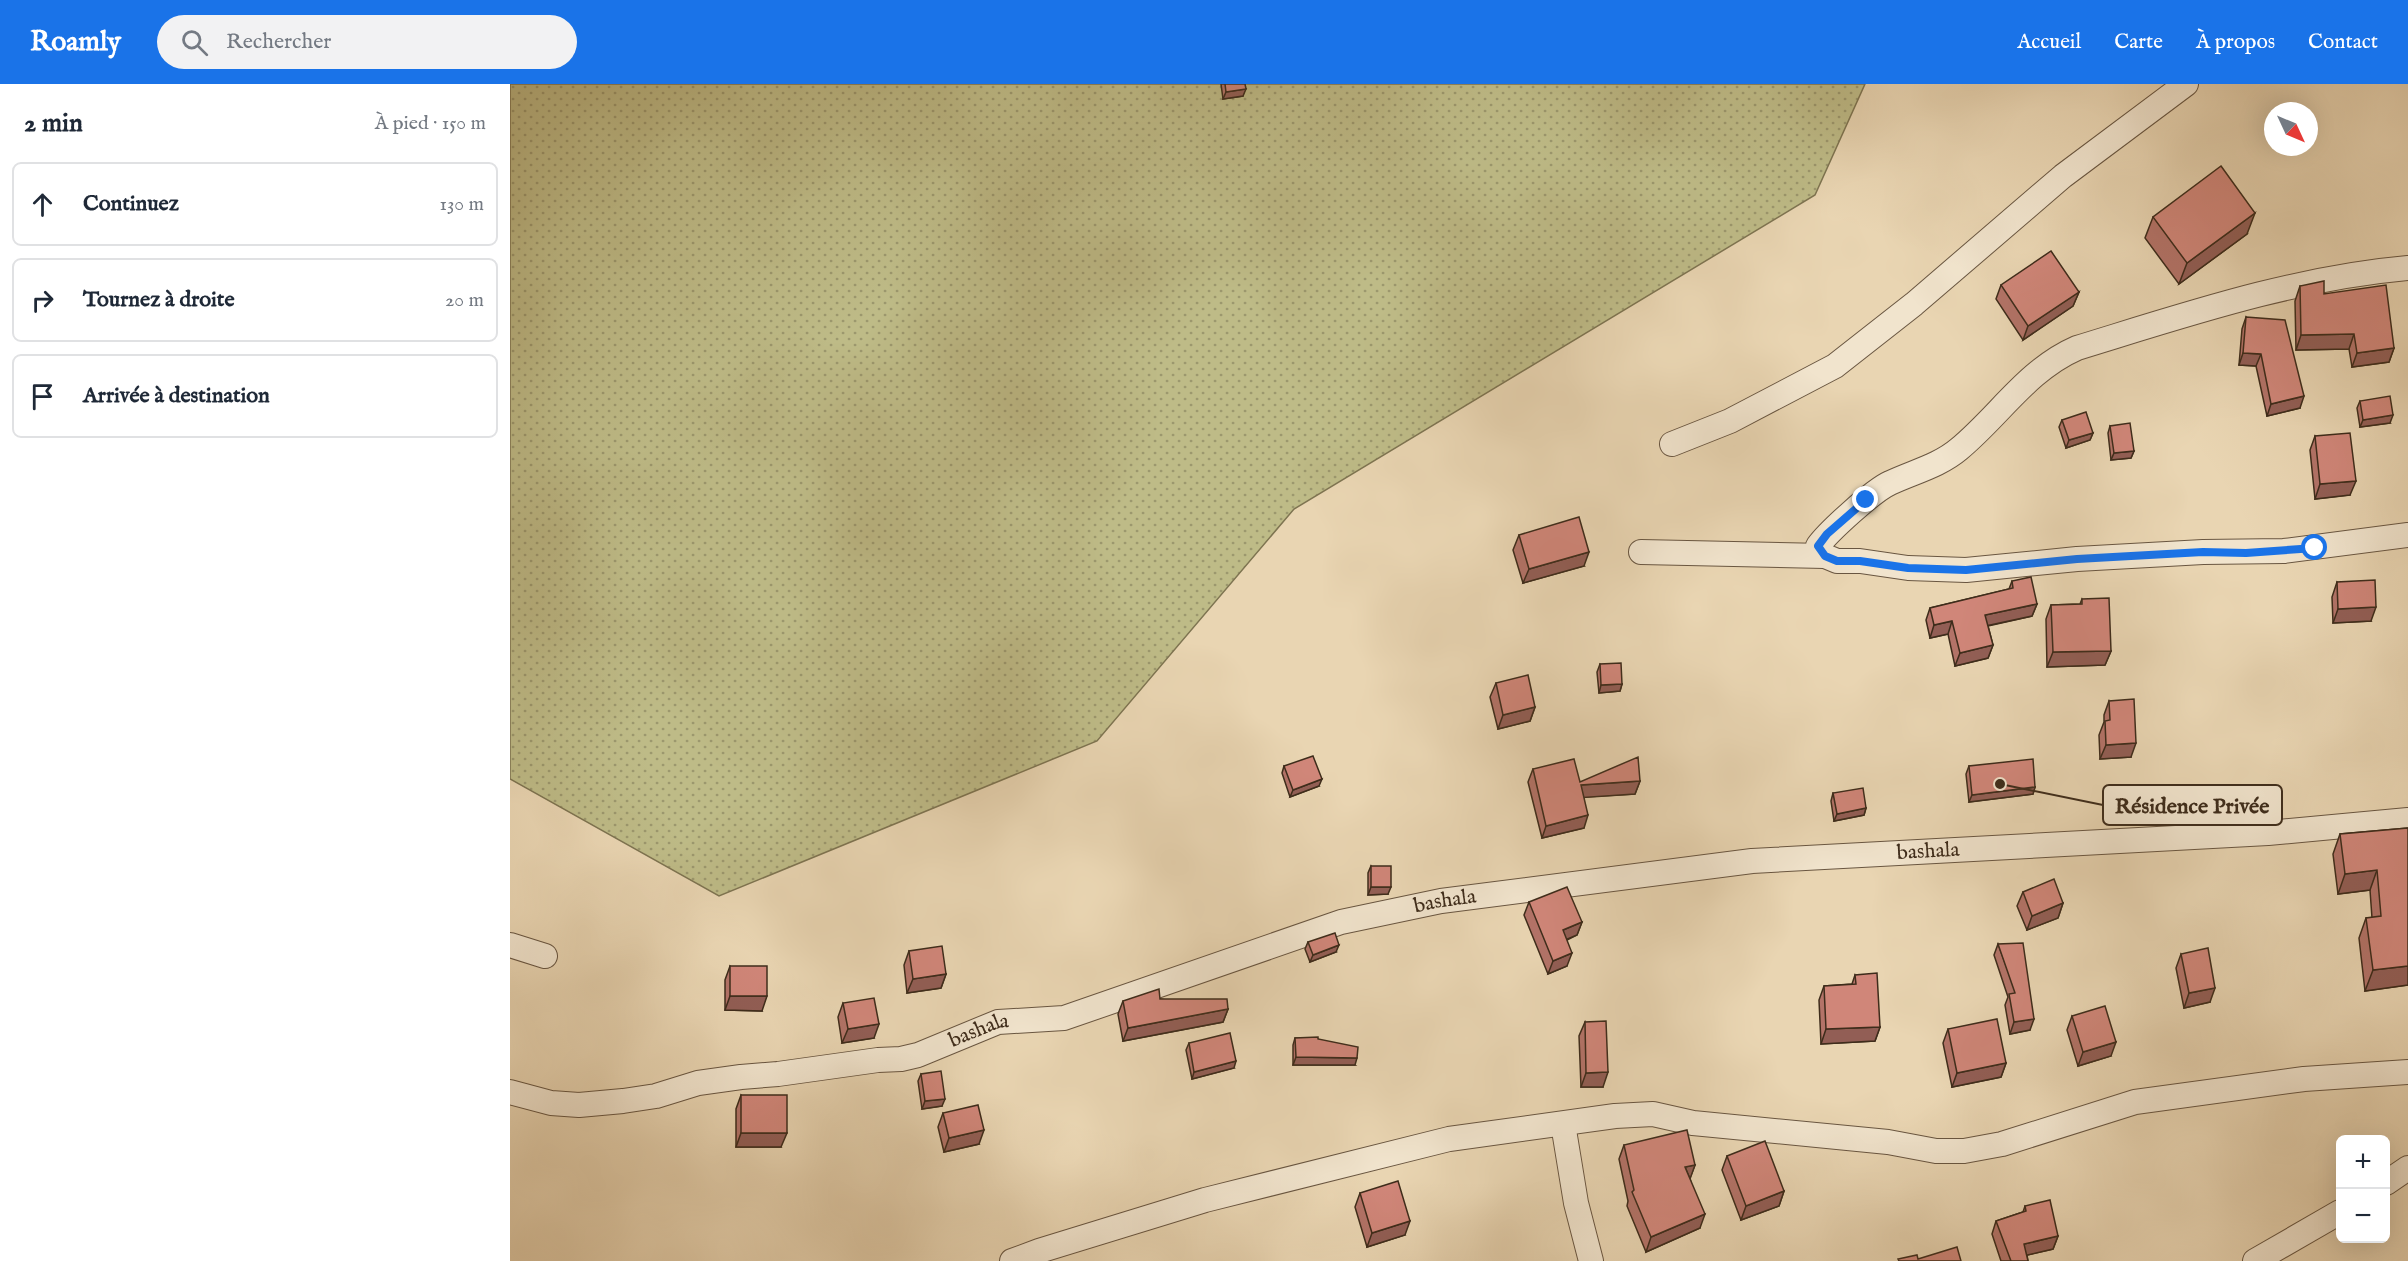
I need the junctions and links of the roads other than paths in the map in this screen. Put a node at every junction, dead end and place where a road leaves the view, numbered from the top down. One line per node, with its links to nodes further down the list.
1 (2186, 84): 3 (street)
2 (2408, 268): 6 (street)
3 (1672, 444)
4 (2408, 535): 6 (street)
5 (1641, 552): 6 (street)
6 (1825, 556)
7 (2408, 820): 11 (street, bashala)
8 (510, 945): 9 (street)
9 (545, 956)
10 (2408, 1072): 12 (street)
11 (510, 1092)
12 (1563, 1124): 16 (street); 17 (street)
13 (2408, 1168): 14 (street)
14 (2390, 1181)
15 (2336, 1214): 18 (street)
16 (1012, 1261)
17 (1591, 1261)
18 (2255, 1261)

